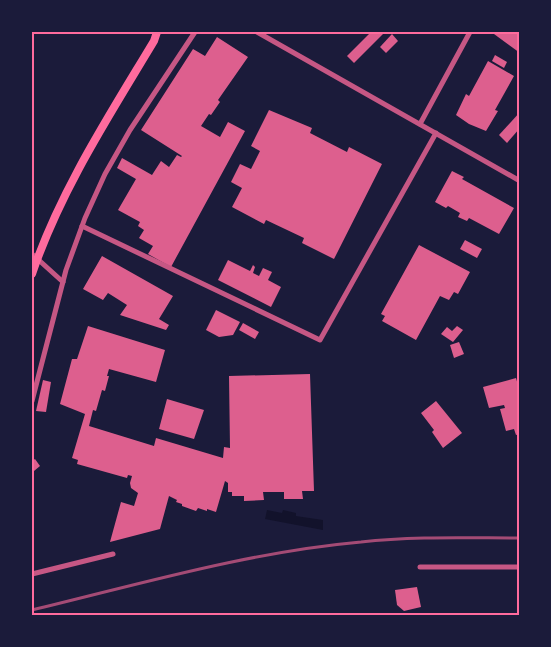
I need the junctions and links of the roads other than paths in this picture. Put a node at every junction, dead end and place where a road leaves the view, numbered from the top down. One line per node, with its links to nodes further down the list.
1 (157, 32): 6 (main road)
2 (163, 32): 6 (main road)
3 (195, 32): 10 (street)
4 (257, 32): 7 (street)
5 (470, 32): 7 (street)
6 (153, 41): 12 (main road)
7 (420, 124): 8 (street)
8 (436, 133): 9 (street); 10 (street)
9 (519, 181)
10 (82, 226): 13 (street)
11 (32, 254): 13 (street)
12 (32, 272)
13 (63, 282): 14 (street)
14 (32, 401)
15 (113, 555): 18 (street)
16 (420, 567): 17 (street)
17 (519, 567)
18 (32, 574)

